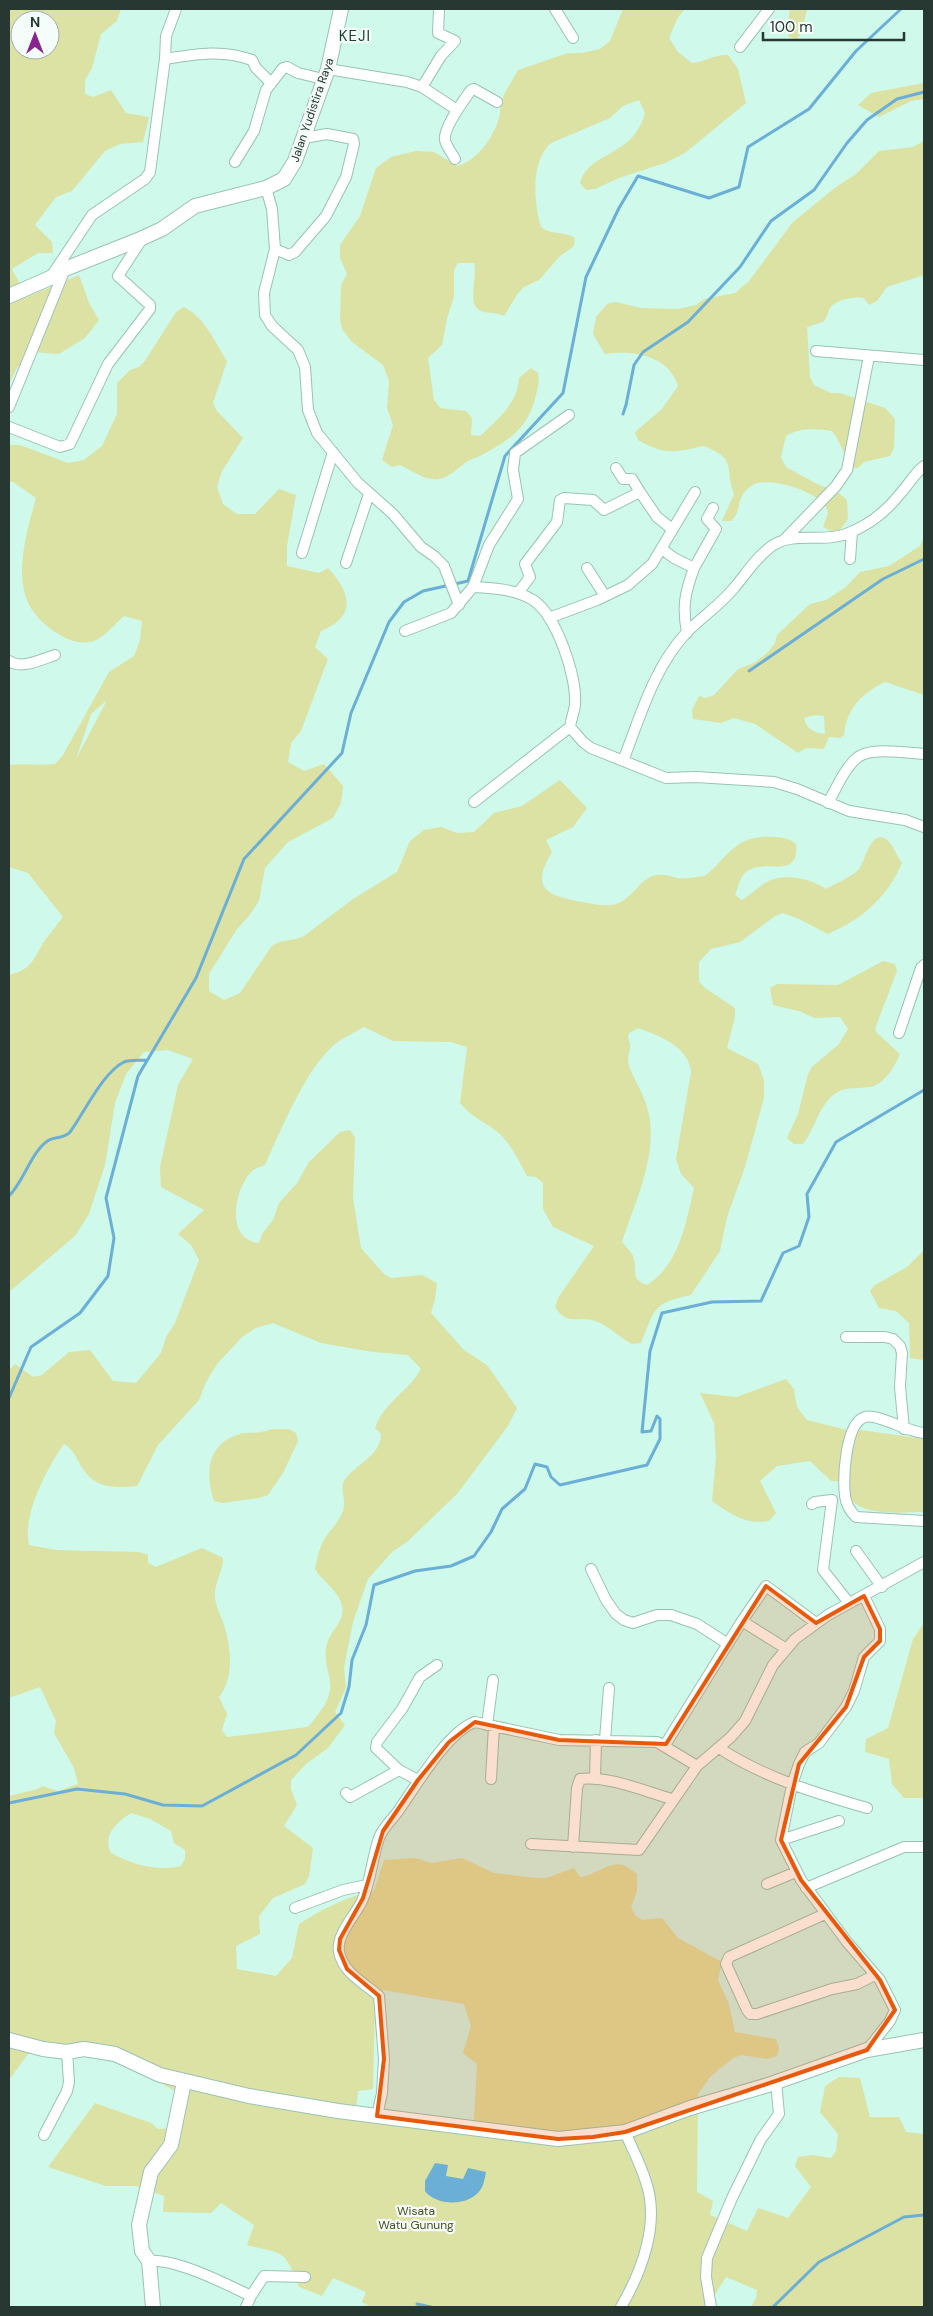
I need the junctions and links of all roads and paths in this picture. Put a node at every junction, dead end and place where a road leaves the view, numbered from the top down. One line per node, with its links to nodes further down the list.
1 (176, 9): 8 (street)
2 (341, 9): 9 (street, Jalan Yudistira Raya)
3 (438, 9): 11 (street)
4 (555, 9): 6 (street)
5 (769, 9): 7 (street)
6 (573, 38)
7 (740, 47)
8 (165, 59): 10 (street); 21 (street)
9 (325, 74): 10 (street); 11 (street); 14 (street, Jalan Yudistira Raya)
10 (271, 83): 16 (street)
11 (422, 87): 13 (street)
12 (497, 102): 13 (street)
13 (457, 110): 15 (street)
14 (304, 138): 17 (street, Jalan Yudistira Raya); 19 (street)
15 (455, 158)
16 (235, 162)
17 (266, 188): 18 (street, Jalan Yudistira Raya); 19 (street)
18 (142, 238): 20 (street, Jalan Yudistira Raya); 28 (street)
19 (275, 249): 29 (street)
20 (65, 269): 21 (street, Jalan Yudistira Raya); 26 (street)
21 (50, 278): 22 (street, Jalan Yudistira Raya)
22 (9, 296)
23 (816, 351): 24 (street)
24 (869, 356): 25 (street); 38 (street)
25 (924, 360)
26 (9, 407)
27 (569, 415): 45 (street)
28 (9, 427)
29 (333, 452): 34 (street); 40 (street)
30 (924, 466): 37 (street)
31 (616, 468): 32 (street)
32 (640, 492): 36 (street); 46 (street)
33 (695, 492): 36 (street)
34 (369, 494): 42 (street); 48 (street)
35 (713, 508): 44 (street)
36 (672, 529): 39 (street)
37 (852, 532): 38 (street); 41 (street)
38 (784, 540): 51 (street)
39 (662, 548): 44 (street); 47 (street)
40 (302, 553)
41 (850, 559)
42 (346, 563)
43 (587, 568): 47 (street)
44 (694, 568): 51 (street)
45 (473, 587): 46 (street); 48 (street)
46 (518, 593): 49 (street)
47 (605, 596): 49 (street)
48 (459, 605): 50 (street)
49 (549, 618): 54 (street)
50 (405, 631)
51 (687, 633): 56 (street)
52 (55, 655): 53 (street)
53 (9, 661)
54 (570, 727): 56 (street); 57 (street)
55 (924, 754): 58 (street)
56 (623, 761): 58 (street)
57 (474, 802)
58 (828, 803): 59 (street)
59 (923, 826)
60 (924, 964): 61 (street)
61 (899, 1033)
62 (846, 1337): 63 (street)
63 (904, 1429): 64 (street); 66 (street)
64 (924, 1432)
65 (832, 1500): 66 (street); 67 (street); 74 (street)
66 (847, 1501): 68 (street)
67 (812, 1504)
68 (924, 1521)
69 (856, 1551): 72 (street)
70 (924, 1562): 72 (street)
71 (591, 1569): 77 (street)
72 (882, 1587): 73 (street)
73 (864, 1596): 74 (street); 91 (street)
74 (849, 1603): 76 (street)
75 (742, 1621): 76 (street); 77 (street); 78 (street)
76 (816, 1623): 78 (street)
77 (728, 1644): 84 (street)
78 (785, 1648): 85 (street)
79 (437, 1665): 87 (street)
80 (493, 1680): 82 (street)
81 (609, 1688): 83 (street)
82 (490, 1725): 83 (street); 88 (street); 90 (street)
83 (600, 1740): 84 (street); 89 (street)
84 (666, 1745): 86 (street)
85 (719, 1748): 86 (street); 91 (street)
86 (697, 1766): 93 (street)
87 (399, 1770): 90 (street); 92 (street)
88 (491, 1779)
89 (595, 1779): 93 (street); 98 (street)
90 (418, 1780): 102 (street)
91 (792, 1785): 94 (street); 96 (street)
92 (346, 1793)
93 (672, 1799): 98 (street)
94 (867, 1808)
95 (839, 1821): 96 (street)
96 (781, 1840): 100 (street)
97 (531, 1844): 98 (street)
98 (573, 1847)
99 (924, 1847): 103 (street)
100 (796, 1872): 101 (street); 103 (street)
101 (767, 1884)
102 (367, 1885): 104 (street); 113 (street)
103 (806, 1888): 105 (street)
104 (295, 1908)
105 (825, 1914): 106 (street); 106 (street)
106 (875, 1975): 109 (street)
107 (9, 2040): 110 (street)
108 (924, 2040): 109 (street)
109 (867, 2050): 112 (street)
110 (67, 2052): 111 (street); 115 (street)
111 (184, 2082): 113 (street); 116 (street)
112 (776, 2082): 114 (street); 122 (street)
113 (377, 2116): 114 (street)
114 (624, 2132): 121 (street)
115 (44, 2135)
116 (149, 2262): 118 (street); 119 (street)
117 (305, 2277): 118 (street)
118 (251, 2296): 120 (street)
119 (153, 2307)
120 (246, 2307)
121 (621, 2307)
122 (711, 2307)

